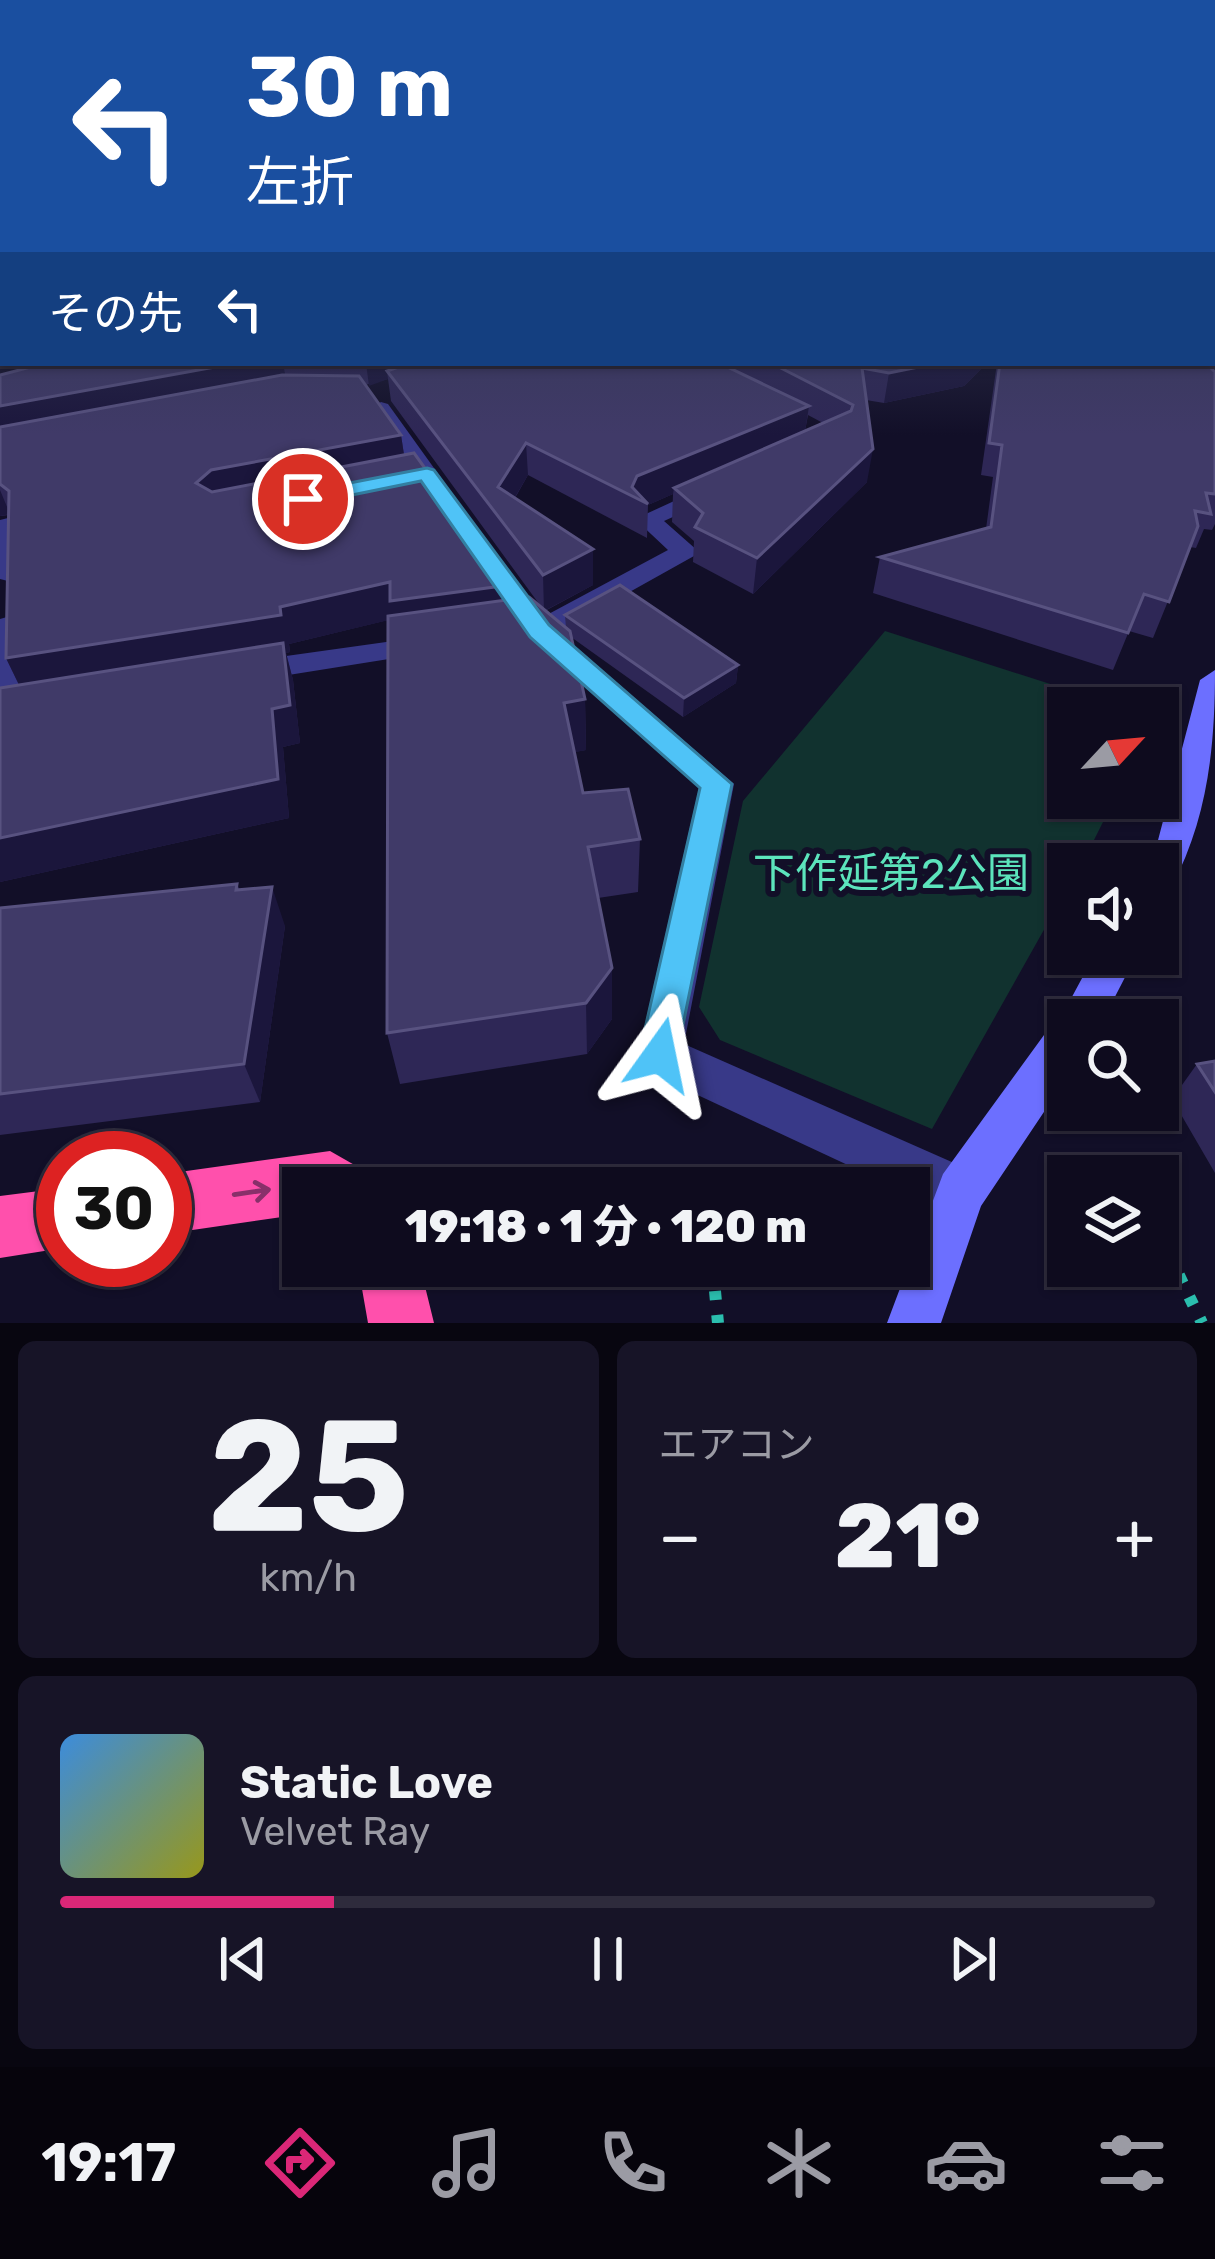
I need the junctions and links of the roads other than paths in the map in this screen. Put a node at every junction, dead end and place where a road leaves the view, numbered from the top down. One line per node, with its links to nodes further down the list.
1 (373, 393): 4 (street)
2 (730, 483): 4 (street)
3 (8, 524): 7 (lane)
4 (539, 631): 5 (street); 11 (street)
5 (227, 675)
6 (1215, 680): 8 (street)
7 (11, 713)
8 (1175, 843)
9 (1047, 1068): 11 (street)
10 (282, 1188): 12 (highway, one-way to 10)
11 (961, 1192): 17 (street)
12 (192, 1200)
13 (36, 1222): 14 (highway)
14 (0, 1227)
15 (393, 1287): 16 (highway)
16 (401, 1323)
17 (914, 1323)

